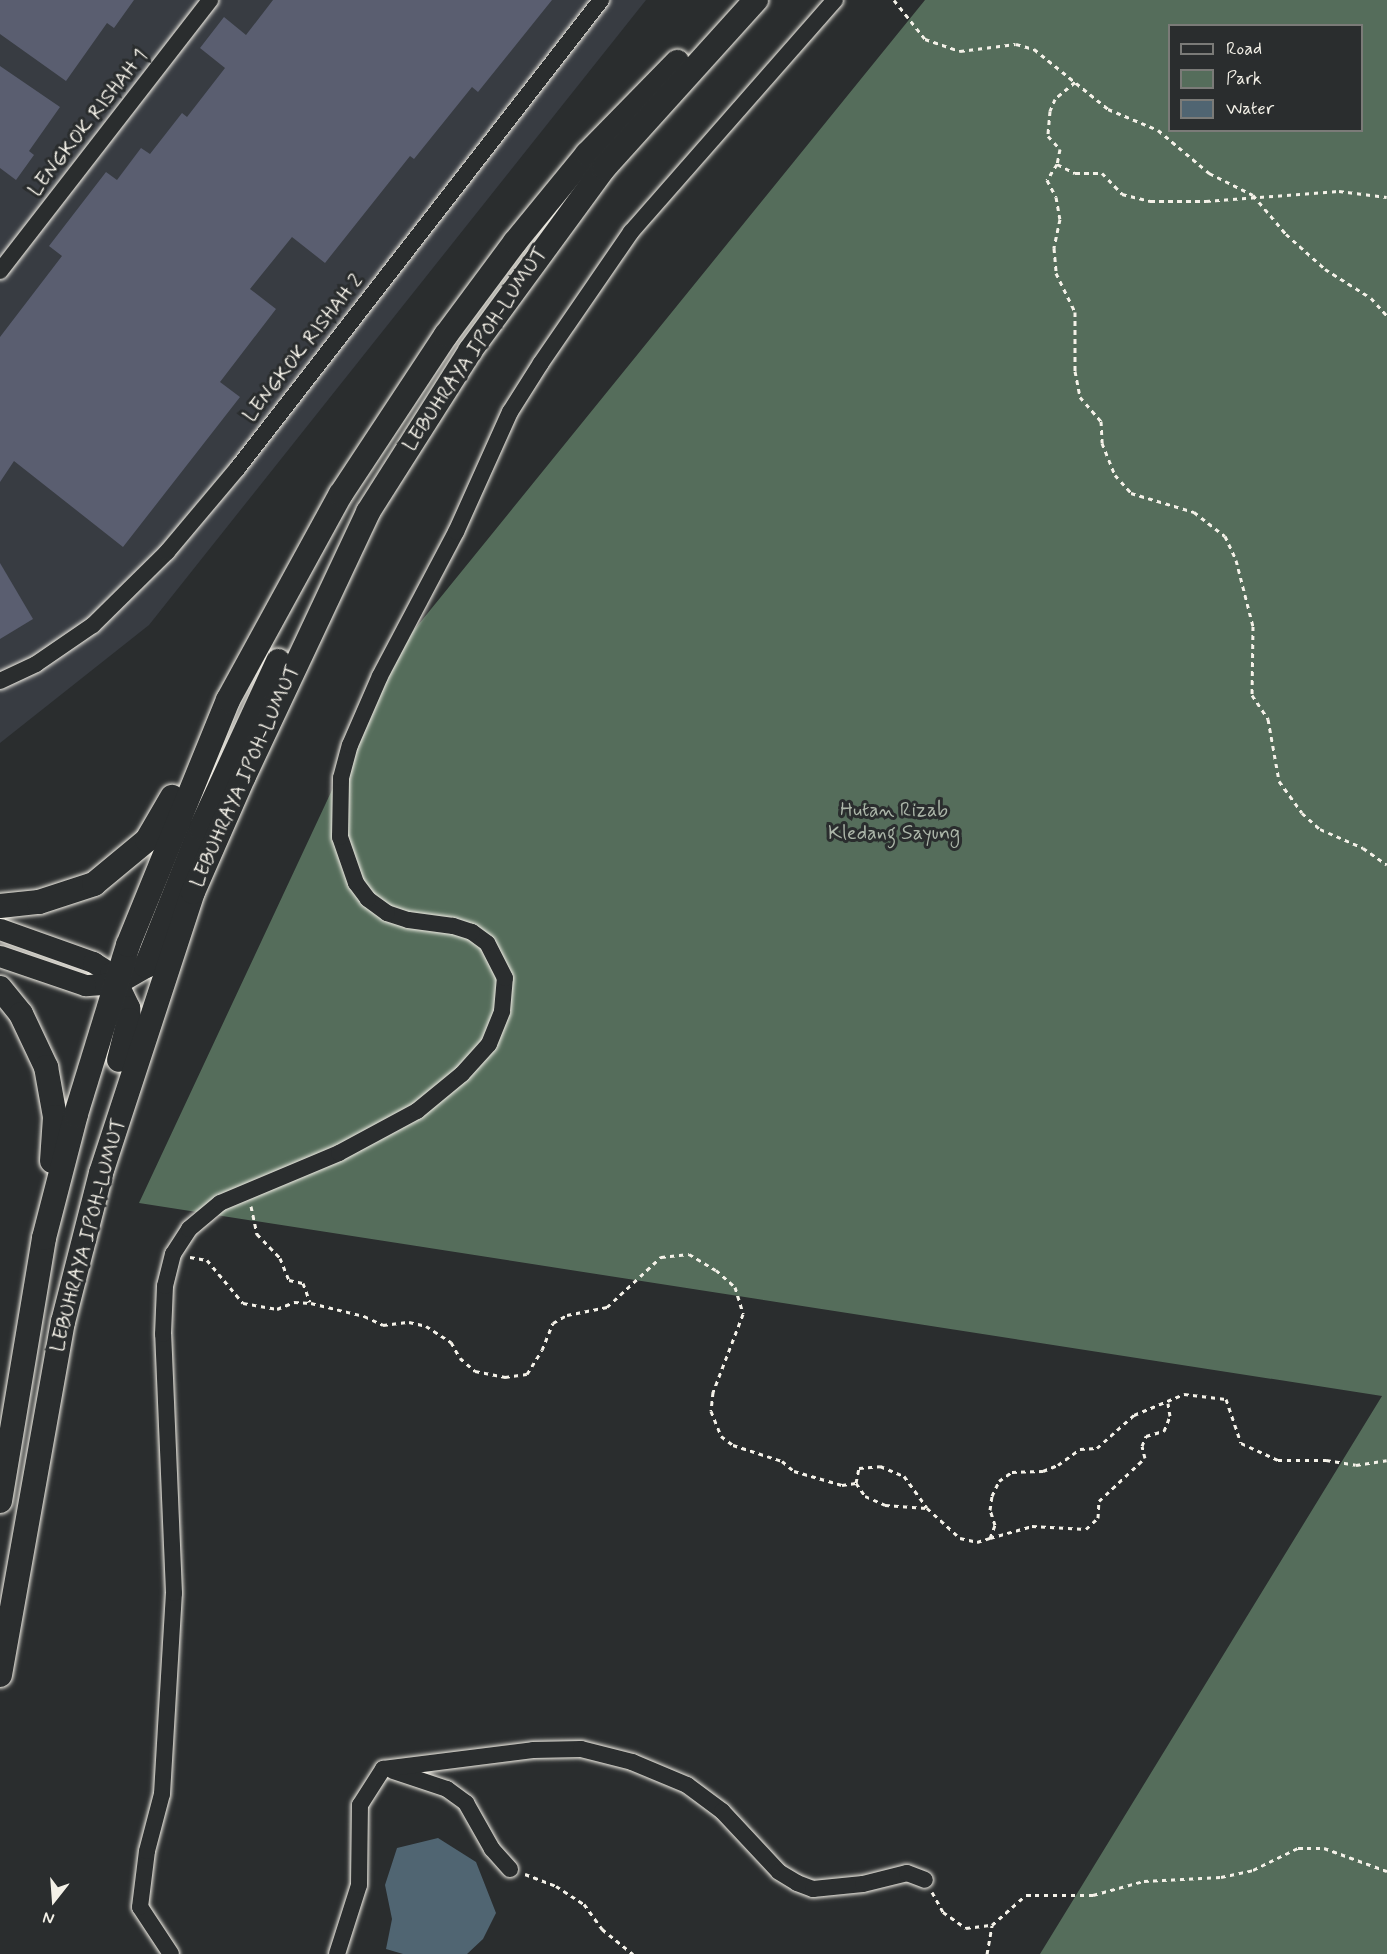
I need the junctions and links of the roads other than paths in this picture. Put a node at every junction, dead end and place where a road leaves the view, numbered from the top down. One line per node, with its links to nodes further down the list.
1 (210, 0): 6 (street, LENGKOK RISHAH 1)
2 (601, 0): 8 (street, LENGKOK RISHAH 2)
3 (740, 0): 9 (highway, LEBUHRAYA IPOH-LUMUT)
4 (756, 0): 7 (highway, LEBUHRAYA IPOH-LUMUT)
5 (835, 0): 22 (street)
6 (0, 272)
7 (368, 512): 13 (highway); 16 (highway, LEBUHRAYA IPOH-LUMUT)
8 (0, 681)
9 (228, 700): 10 (highway); 13 (highway, LEBUHRAYA IPOH-LUMUT)
10 (0, 906)
11 (0, 929): 13 (main road)
12 (0, 956): 13 (main road)
13 (116, 983): 15 (highway, LEBUHRAYA IPOH-LUMUT); 16 (highway)
14 (0, 988): 15 (highway)
15 (44, 1238): 17 (highway, LEBUHRAYA IPOH-LUMUT)
16 (63, 1322): 18 (highway, LEBUHRAYA IPOH-LUMUT)
17 (0, 1501)
18 (0, 1675)
19 (383, 1768): 20 (street); 21 (street); 23 (street)
20 (510, 1869)
21 (925, 1880)
22 (171, 1954)
23 (337, 1954)

